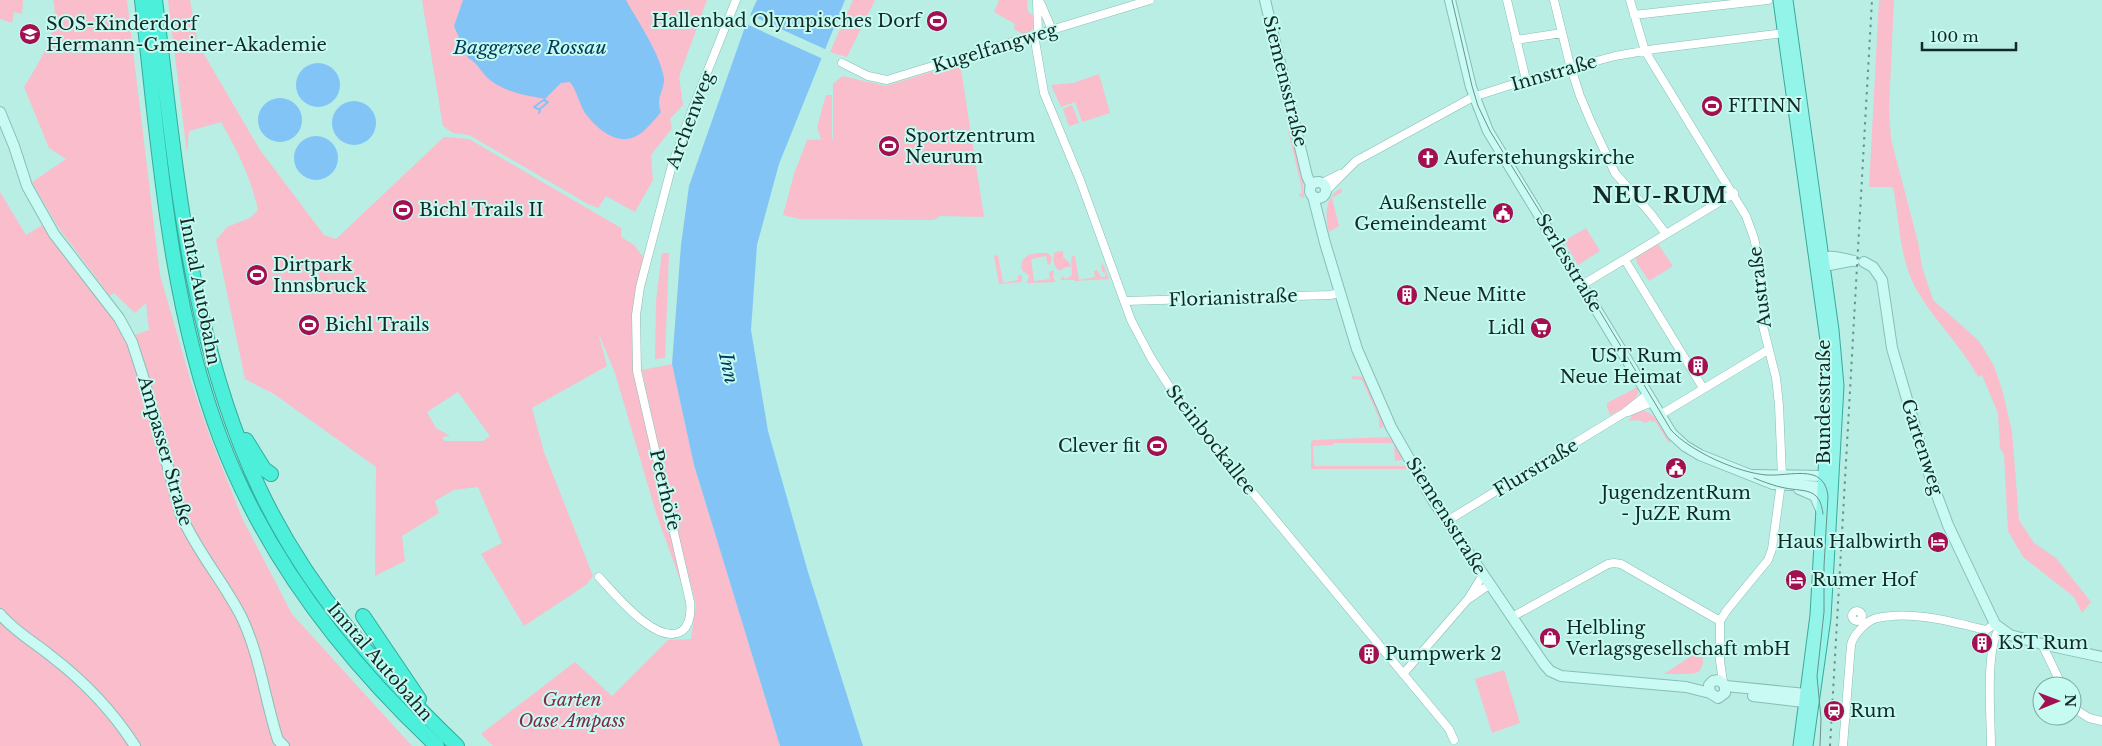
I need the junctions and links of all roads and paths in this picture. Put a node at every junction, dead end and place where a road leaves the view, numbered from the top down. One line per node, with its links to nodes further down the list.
1 (142, 0): 69 (highway, Inntal Autobahn)
2 (155, 0): 40 (highway, Inntal Autobahn)
3 (736, 0): 29 (street, Archenweg)
4 (1038, 0): 15 (street); 18 (street, Steinbockallee)
5 (1150, 0): 15 (street, Kugelfangweg)
6 (1265, 0): 26 (street, Siemensstraße)
7 (1450, 0): 24 (street, Serlesstraße)
8 (1507, 0): 19 (street)
9 (1554, 0): 16 (street)
10 (1630, 0): 14 (street, Austraße)
11 (1768, 0): 14 (street)
12 (1779, 0): 17 (main road, Bundesstraße)
13 (1787, 0): 31 (main road, Bundesstraße)
14 (1634, 15): 20 (street, Austraße)
15 (1052, 30): 18 (street, Kugelfangweg)
16 (1562, 33): 19 (street); 22 (street)
17 (1784, 33): 20 (street, Innstraße); 31 (main road, Bundesstraße)
18 (1036, 35): 21 (street, Kugelfangweg); 35 (street, Steinbockallee)
19 (1516, 40): 23 (street)
20 (1645, 51): 22 (street, Innstraße); 27 (street, Austraße)
21 (842, 63)
22 (1571, 68): 23 (street, Innstraße); 28 (street)
23 (1526, 80): 24 (street, Innstraße)
24 (1474, 97): 26 (street, Innstraße); 33 (street, Serlesstraße)
25 (0, 112): 68 (street, Ampasser Straße)
26 (1319, 189): 34 (street, Siemensstraße)
27 (1734, 193): 28 (street); 36 (street, Austraße)
28 (1666, 234): 30 (street)
29 (651, 244): 47 (street, Peerhöfe)
30 (1624, 260): 33 (street); 37 (street)
31 (1821, 261): 43 (main road, Bundesstraße)
32 (1864, 262): 56 (street, Gartenweg)
33 (1582, 285): 38 (street, Serlesstraße)
34 (1340, 293): 35 (street, Florianistraße); 45 (street, Siemensstraße)
35 (1125, 301): 59 (street, Steinbockallee)
36 (1768, 350): 37 (street); 42 (street, Austraße)
37 (1704, 388): 39 (street)
38 (1650, 398): 39 (street, Serlesstraße); 45 (street, Flurstraße)
39 (1660, 415): 42 (street, Serlesstraße)
40 (230, 417): 41 (highway); 65 (highway, Inntal Autobahn)
41 (271, 474)
42 (1782, 481): 43 (street, Serlesstraße); 44 (street, Serlesstraße); 55 (street, Austraße)
43 (1827, 481): 44 (main road, Bundesstraße); 62 (main road, Bundesstraße)
44 (1822, 513): 62 (main road, Bundesstraße)
45 (1447, 522): 46 (street, Siemensstraße)
46 (1483, 575): 48 (street, Siemensstraße); 49 (street)
47 (599, 577)
48 (1489, 584): 49 (street); 52 (street, Siemensstraße)
49 (1468, 599): 59 (street)
50 (0, 614): 67 (street)
51 (363, 616): 65 (highway)
52 (1512, 617): 55 (street); 61 (street, Siemensstraße)
53 (1862, 617): 54 (street)
54 (1875, 618): 56 (street); 73 (street)
55 (1720, 621): 61 (street)
56 (1997, 627): 57 (street); 74 (street)
57 (2042, 644): 58 (street); 60 (street)
58 (2102, 657)
59 (1403, 674): 66 (street, Steinbockallee)
60 (2057, 676)
61 (1718, 686): 62 (street, Siemensstraße)
62 (1809, 696): 71 (main road, Bundesstraße); 72 (main road, Bundesstraße)
63 (2082, 713): 64 (street)
64 (2102, 721)
65 (440, 730): 70 (highway, Inntal Autobahn)
66 (1454, 740)
67 (135, 746)
68 (284, 746)
69 (437, 746)
70 (457, 746)
71 (1799, 746)
72 (1807, 746)
73 (1843, 746)
74 (1991, 746)

